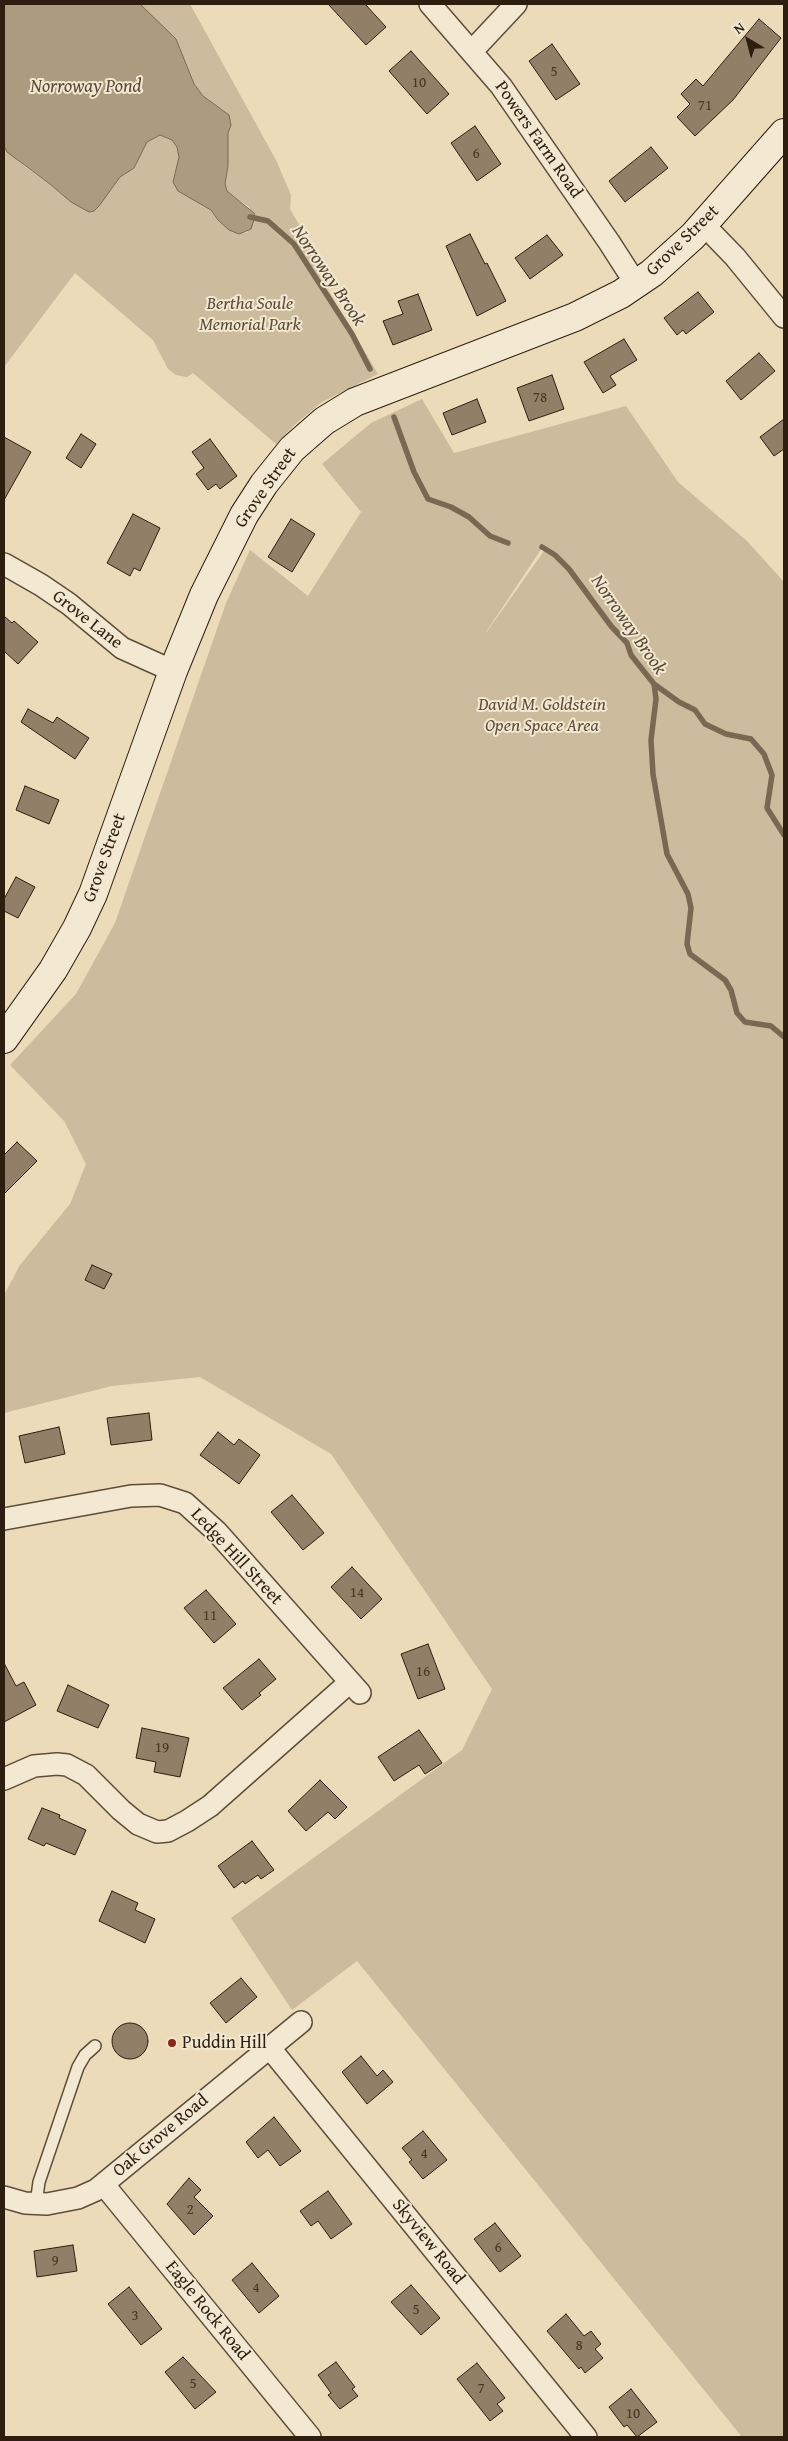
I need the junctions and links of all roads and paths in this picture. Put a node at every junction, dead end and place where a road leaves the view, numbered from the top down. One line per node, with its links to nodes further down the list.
1 (430, 4): 3 (street, Powers Farm Road)
2 (516, 4): 3 (street)
3 (472, 50): 6 (street, Powers Farm Road)
4 (784, 133): 5 (street, Grove Street)
5 (704, 225): 6 (street, Grove Street); 7 (street)
6 (636, 284): 9 (street, Grove Street)
7 (784, 317)
8 (4, 564): 9 (street, Grove Lane)
9 (173, 671): 10 (street, Grove Street)
10 (4, 1039)
11 (4, 1519): 12 (street, Ledge Hill Street)
12 (4, 1779)
13 (300, 2022): 15 (street, Oak Grove Road)
14 (95, 2046): 18 (lane)
15 (269, 2047): 16 (street, Oak Grove Road); 20 (street, Skyview Road)
16 (104, 2185): 18 (street, Oak Grove Road); 19 (street, Eagle Rock Road)
17 (4, 2197): 18 (street, Oak Grove Road)
18 (36, 2204)
19 (310, 2437)
20 (586, 2437)

